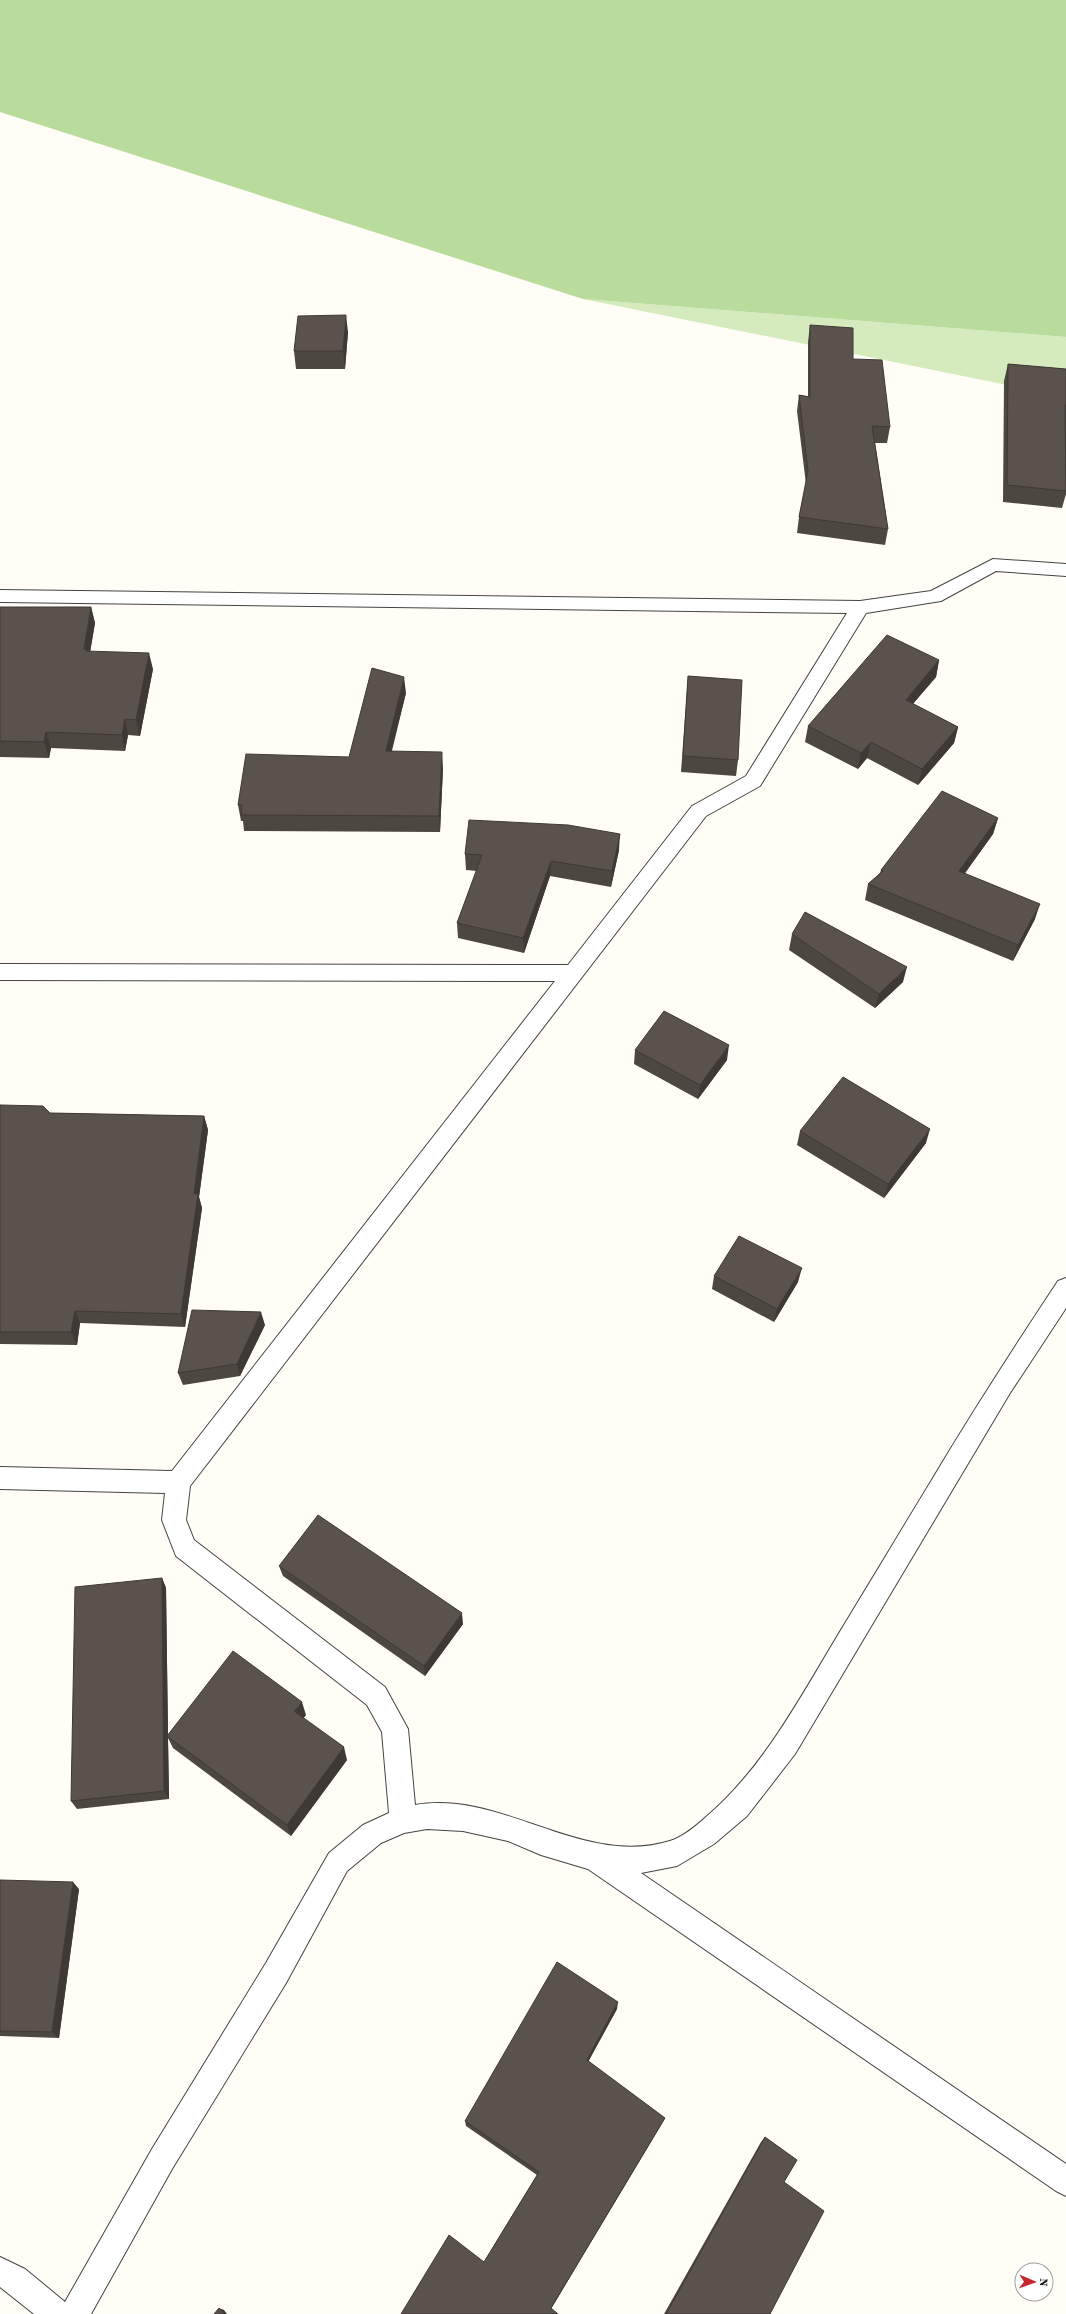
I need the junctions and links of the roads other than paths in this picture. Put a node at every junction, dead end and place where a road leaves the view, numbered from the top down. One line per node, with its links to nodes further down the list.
1 (1066, 570): 3 (street)
2 (0, 596): 3 (street)
3 (860, 607): 5 (street)
4 (0, 972): 5 (street)
5 (573, 973): 8 (street)
6 (1066, 1288): 10 (street)
7 (0, 1478): 8 (street)
8 (178, 1482): 9 (street)
9 (403, 1820): 10 (street); 14 (street)
10 (594, 1857): 11 (street)
11 (1066, 2181)
12 (0, 2272): 13 (street)
13 (57, 2314)
14 (75, 2314)

